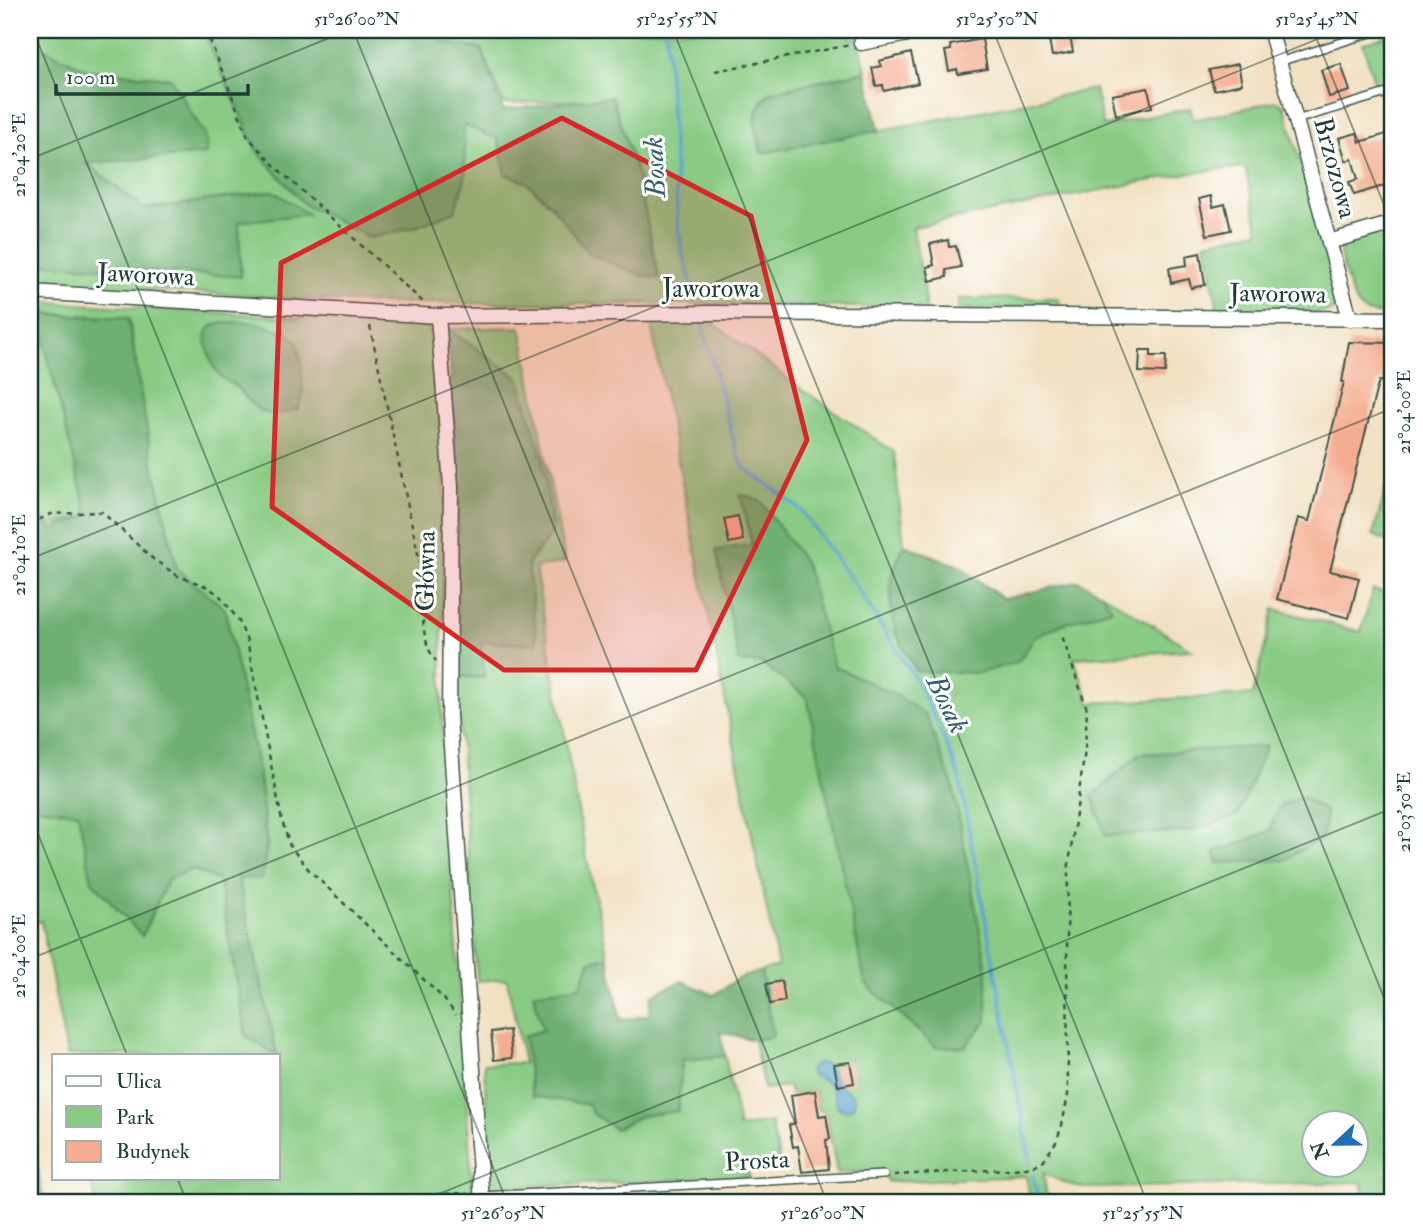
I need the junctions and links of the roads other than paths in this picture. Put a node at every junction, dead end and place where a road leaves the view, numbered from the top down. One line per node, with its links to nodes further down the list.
1 (929, 30): 4 (street)
2 (1270, 30): 5 (street, Brzozowa)
3 (1380, 30): 5 (lane)
4 (861, 43)
5 (1279, 62): 7 (street, Brzozowa)
6 (1393, 91): 7 (lane)
7 (1296, 120): 9 (street, Brzozowa)
8 (1393, 223): 9 (street)
9 (1329, 242): 12 (street, Brzozowa)
10 (30, 292): 11 (street, Jaworowa)
11 (438, 316): 12 (street, Jaworowa); 15 (street, Główna)
12 (1350, 319): 13 (street, Jaworowa)
13 (1393, 319)
14 (884, 1175): 15 (lane, Prosta)
15 (481, 1197)

